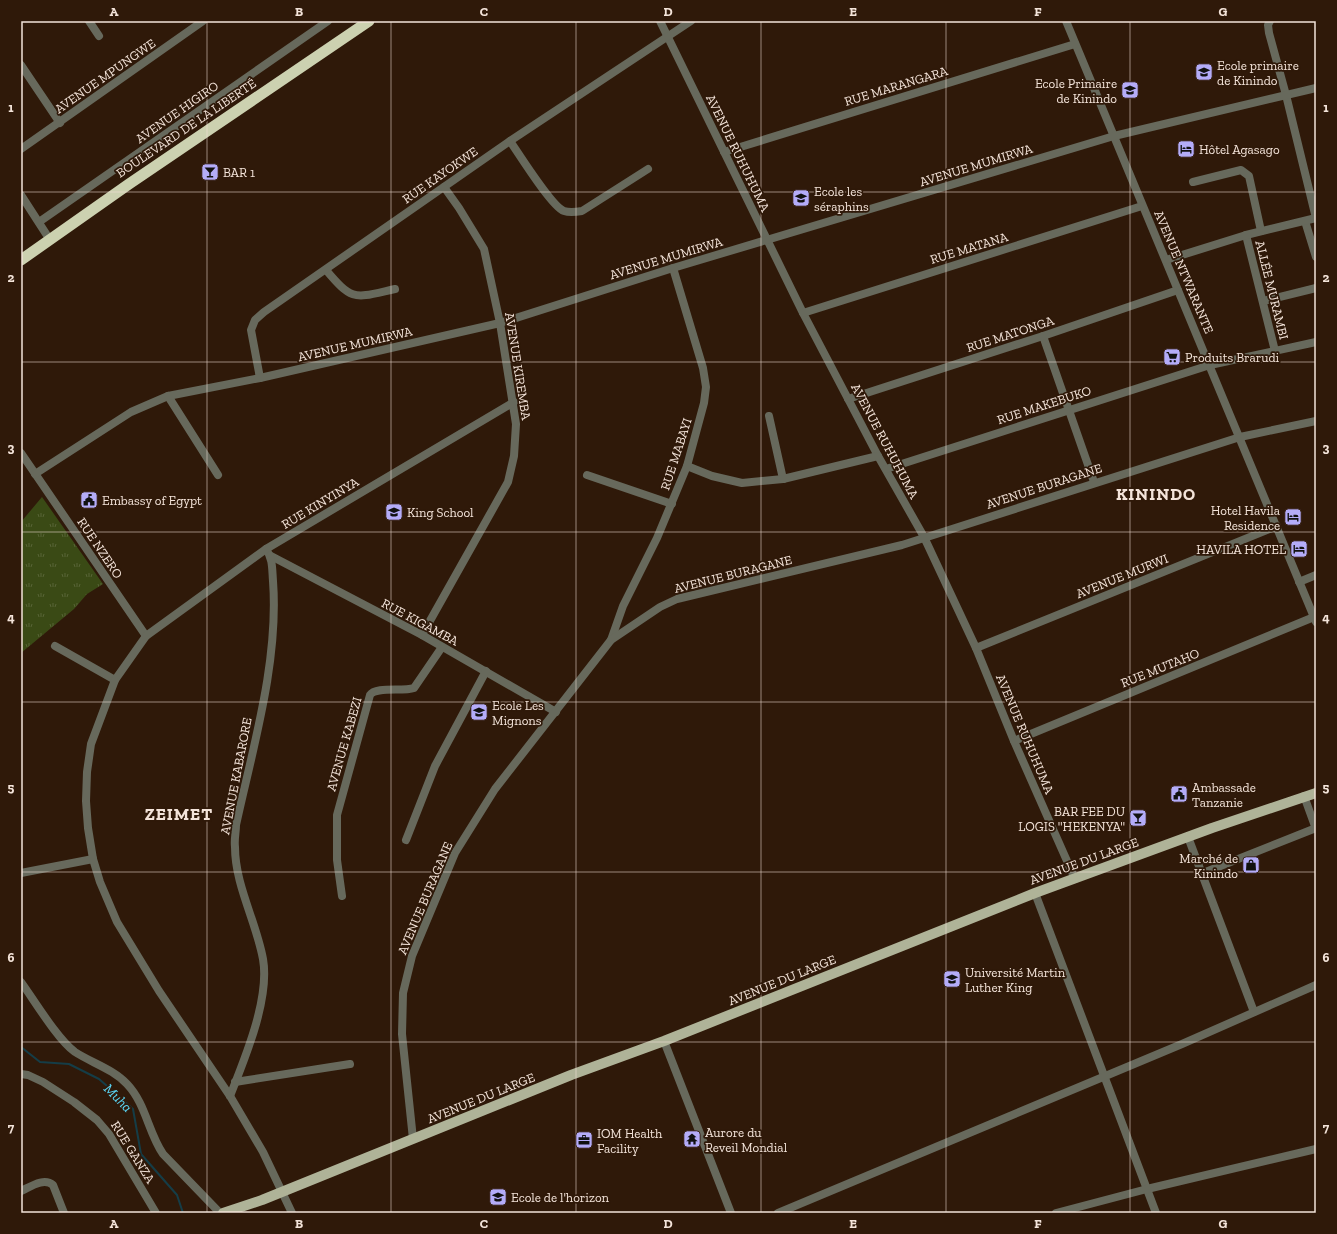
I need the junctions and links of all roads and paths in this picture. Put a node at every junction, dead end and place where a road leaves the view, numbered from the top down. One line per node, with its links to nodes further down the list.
1 (89, 21): 9 (street)
2 (203, 21): 15 (street, AVENUE MPUNGWE)
3 (328, 21): 27 (street, AVENUE HIGIRO)
4 (369, 21): 30 (highway, BOULEVARD DE LA LIBERTÉ)
5 (660, 21): 10 (street, AVENUE RUHUHUMA)
6 (691, 21): 10 (street, RUE KAYOKWE)
7 (1066, 21): 11 (street, AVENUE NTWARANTE)
8 (1270, 21): 14 (street)
9 (99, 36)
10 (668, 36): 17 (street, RUE KAYOKWE); 19 (street, AVENUE RUHUHUMA)
11 (1075, 44): 16 (street, AVENUE NTWARANTE); 19 (street, RUE MARANGARA)
12 (21, 66): 15 (street)
13 (1316, 88): 14 (street, AVENUE MUMIRWA)
14 (1286, 95): 16 (street, AVENUE MUMIRWA); 25 (street)
15 (60, 123): 18 (street, AVENUE MPUNGWE)
16 (1114, 136): 24 (street, AVENUE NTWARANTE); 31 (street, AVENUE MUMIRWA)
17 (510, 142): 20 (street); 22 (street, RUE KAYOKWE)
18 (21, 149)
19 (724, 152): 31 (street, AVENUE RUHUHUMA)
20 (648, 169)
21 (1193, 182): 28 (street)
22 (444, 187): 36 (street, RUE KAYOKWE); 42 (street, AVENUE KIREMBA)
23 (21, 195): 27 (street)
24 (1142, 206): 34 (street, AVENUE NTWARANTE); 41 (street, RUE MATANA)
25 (1316, 218): 26 (street)
26 (1305, 221): 28 (street); 32 (street)
27 (39, 222): 30 (street)
28 (1261, 231): 29 (street)
29 (1246, 235): 34 (street); 40 (street, ALLÉE MURAMBI)
30 (50, 240): 33 (highway, BOULEVARD DE LA LIBERTÉ)
31 (768, 240): 35 (street, AVENUE MUMIRWA); 41 (street, AVENUE RUHUHUMA)
32 (1316, 257)
33 (21, 260)
34 (1166, 260): 39 (street, AVENUE NTWARANTE)
35 (673, 268): 42 (street, AVENUE MUMIRWA); 57 (street, RUE MABAYI)
36 (326, 270): 38 (street); 47 (street, RUE KAYOKWE)
37 (1316, 288): 40 (street)
38 (394, 289)
39 (1178, 290): 43 (street, RUE MATONGA); 46 (street, AVENUE NTWARANTE)
40 (1263, 301): 45 (street, ALLÉE MURAMBI)
41 (804, 313): 49 (street, AVENUE RUHUHUMA)
42 (500, 323): 47 (street, AVENUE MUMIRWA); 50 (street, AVENUE KIREMBA)
43 (1043, 336): 49 (street, RUE MATONGA); 51 (street)
44 (1316, 342): 45 (street, RUE MAKEBUKO)
45 (1275, 351): 46 (street, RUE MAKEBUKO)
46 (1210, 365): 51 (street, RUE MAKEBUKO); 54 (street, AVENUE NTWARANTE)
47 (260, 378): 48 (street, AVENUE MUMIRWA)
48 (168, 396): 59 (street, AVENUE MUMIRWA); 60 (street)
49 (848, 399): 56 (street, AVENUE RUHUHUMA)
50 (514, 402): 67 (street, RUE KINYINYA); 72 (street, AVENUE KIREMBA)
51 (1069, 410): 58 (street, RUE MAKEBUKO); 63 (street)
52 (769, 416): 62 (street)
53 (1316, 422): 54 (street, AVENUE BURAGANE)
54 (1240, 437): 63 (street, AVENUE BURAGANE); 65 (street, AVENUE NTWARANTE)
55 (21, 453): 59 (street, RUE NZERO)
56 (878, 456): 58 (street, AVENUE RUHUHUMA); 62 (street)
57 (687, 466): 62 (street); 64 (street, RUE MABAYI)
58 (886, 469): 66 (street, AVENUE RUHUHUMA)
59 (35, 474): 73 (street, RUE NZERO)
60 (218, 474)
61 (587, 475): 64 (street)
62 (783, 479)
63 (1094, 482): 66 (street, AVENUE BURAGANE)
64 (672, 504): 74 (street, RUE MABAYI)
65 (1277, 526): 70 (street, AVENUE NTWARANTE); 77 (street, AVENUE MURWI)
66 (924, 537): 74 (street, AVENUE BURAGANE); 77 (street, AVENUE RUHUHUMA)
67 (266, 549): 68 (street); 73 (street, RUE KINYINYA)
68 (271, 556): 72 (street, RUE KIGAMBA); 100 (street, AVENUE KABARORE)
69 (1316, 575): 70 (street)
70 (1299, 582): 71 (street, AVENUE NTWARANTE)
71 (1315, 620): 81 (street, RUE MUTAHO)
72 (422, 635): 76 (street, RUE KIGAMBA)
73 (146, 636): 79 (street, RUE KINYINYA)
74 (611, 640): 80 (street, AVENUE BURAGANE)
75 (55, 646): 79 (street)
76 (442, 647): 78 (street, RUE KIGAMBA); 92 (street, AVENUE KABEZI)
77 (976, 648): 81 (street, AVENUE RUHUHUMA)
78 (486, 671): 80 (street, RUE KIGAMBA); 86 (street)
79 (115, 680): 87 (street, RUE KINYINYA)
80 (556, 712): 102 (street, AVENUE BURAGANE)
81 (1014, 741): 90 (street, AVENUE RUHUHUMA)
82 (1316, 793): 83 (main road, AVENUE DU LARGE)
83 (1304, 796): 84 (street); 85 (main road, AVENUE DU LARGE)
84 (1316, 828): 89 (street)
85 (1188, 837): 89 (street); 90 (main road, AVENUE DU LARGE)
86 (406, 840)
87 (93, 859): 88 (street); 101 (street, RUE KINYINYA)
88 (21, 873)
89 (1203, 873): 95 (street)
90 (1074, 879): 91 (main road, AVENUE DU LARGE)
91 (1036, 893): 96 (main road, AVENUE DU LARGE); 99 (street)
92 (342, 896)
93 (21, 982): 110 (street)
94 (1316, 985): 95 (street)
95 (1254, 1012): 99 (street)
96 (664, 1041): 102 (main road, AVENUE DU LARGE); 114 (street)
97 (350, 1064): 100 (street)
98 (21, 1074): 109 (street, RUE GANZA)
99 (1104, 1076): 104 (street); 115 (street)
100 (235, 1082): 101 (street, AVENUE KABARORE)
101 (230, 1096): 106 (street, RUE KINYINYA)
102 (413, 1139): 106 (main road, AVENUE DU LARGE)
103 (1316, 1149): 104 (street)
104 (1147, 1189): 116 (street); 117 (street)
105 (21, 1191): 108 (street)
106 (282, 1191): 107 (main road, AVENUE DU LARGE); 113 (street, RUE KINYINYA)
107 (262, 1200): 111 (main road, AVENUE DU LARGE); 112 (main road, AVENUE DU LARGE)
108 (64, 1213)
109 (156, 1213)
110 (220, 1213)
111 (224, 1213)
112 (239, 1213)
113 (292, 1213)
114 (731, 1213)
115 (778, 1213)
116 (1056, 1213)
117 (1156, 1213)

